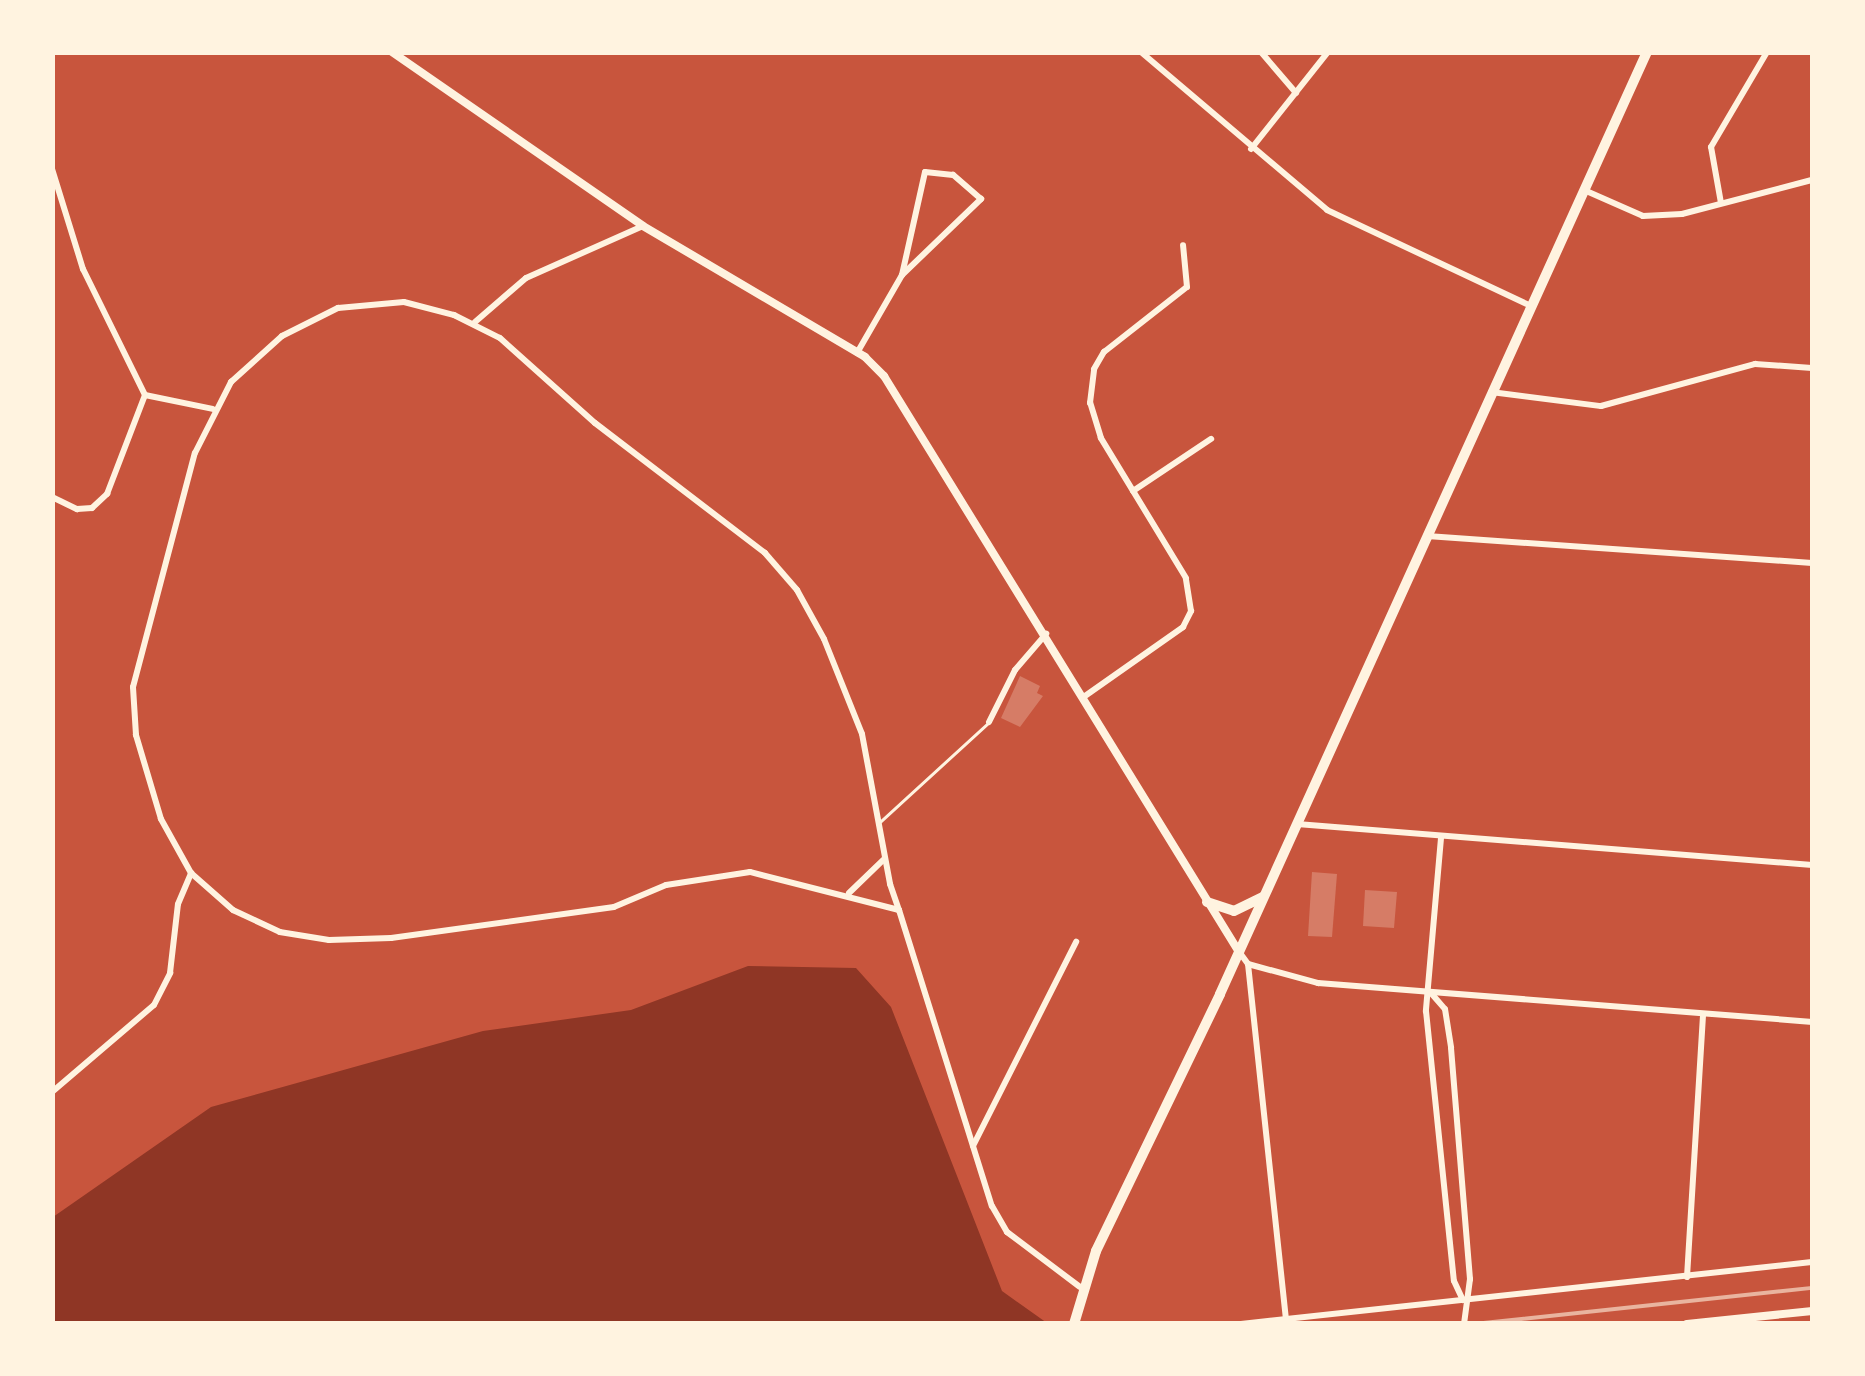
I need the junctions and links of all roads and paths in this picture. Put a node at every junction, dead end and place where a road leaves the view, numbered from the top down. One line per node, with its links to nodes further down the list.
1 (392, 52): 13 (street)
2 (1140, 52): 8 (street)
3 (1261, 52): 7 (street)
4 (1328, 52): 7 (street)
5 (1647, 52): 11 (main road)
6 (1767, 52): 12 (street)
7 (1296, 93): 8 (street)
8 (1251, 149): 16 (street)
9 (52, 169): 21 (street)
10 (1812, 180): 12 (street)
11 (1583, 190): 12 (street); 16 (main road)
12 (1721, 203)
13 (644, 226): 17 (street); 18 (street)
14 (1182, 245): 24 (street)
15 (902, 275): 15 (street); 18 (street)
16 (1531, 306): 20 (main road)
17 (475, 322): 22 (street); 32 (street)
18 (856, 352): 28 (street)
19 (1812, 368): 20 (street)
20 (1490, 392): 26 (main road)
21 (145, 395): 22 (street); 25 (street)
22 (213, 409): 36 (street)
23 (1212, 439): 24 (street)
24 (1134, 491): 29 (street)
25 (52, 497)
26 (1426, 536): 27 (street); 31 (main road)
27 (1812, 562)
28 (1046, 633): 29 (street); 30 (street)
29 (1085, 696): 39 (street)
30 (989, 722): 32 (lane)
31 (1296, 824): 33 (street); 38 (main road)
32 (879, 825): 34 (street)
33 (1440, 838): 35 (street); 44 (street)
34 (884, 859): 37 (street); 40 (street)
35 (1812, 865)
36 (191, 873): 37 (street); 47 (street)
37 (849, 894): 40 (street)
38 (1264, 896): 39 (main road); 42 (main road)
39 (1207, 902): 42 (street)
40 (900, 910): 48 (street)
41 (1076, 942): 48 (street)
42 (1239, 952): 43 (street); 51 (main road)
43 (1248, 964): 44 (street); 54 (street)
44 (1430, 992): 45 (street); 52 (street); 52 (street)
45 (1704, 1014): 46 (street); 50 (street)
46 (1812, 1022)
47 (52, 1092)
48 (973, 1146): 51 (street)
49 (1812, 1262): 50 (street)
50 (1687, 1277): 52 (street)
51 (1080, 1287): 56 (main road)
52 (1463, 1300): 54 (street); 58 (street)
53 (1812, 1311): 55 (street)
54 (1286, 1319): 57 (street)
55 (1761, 1320): 59 (street)
56 (1077, 1321)
57 (1241, 1324)
58 (1464, 1324)
59 (1687, 1324)

